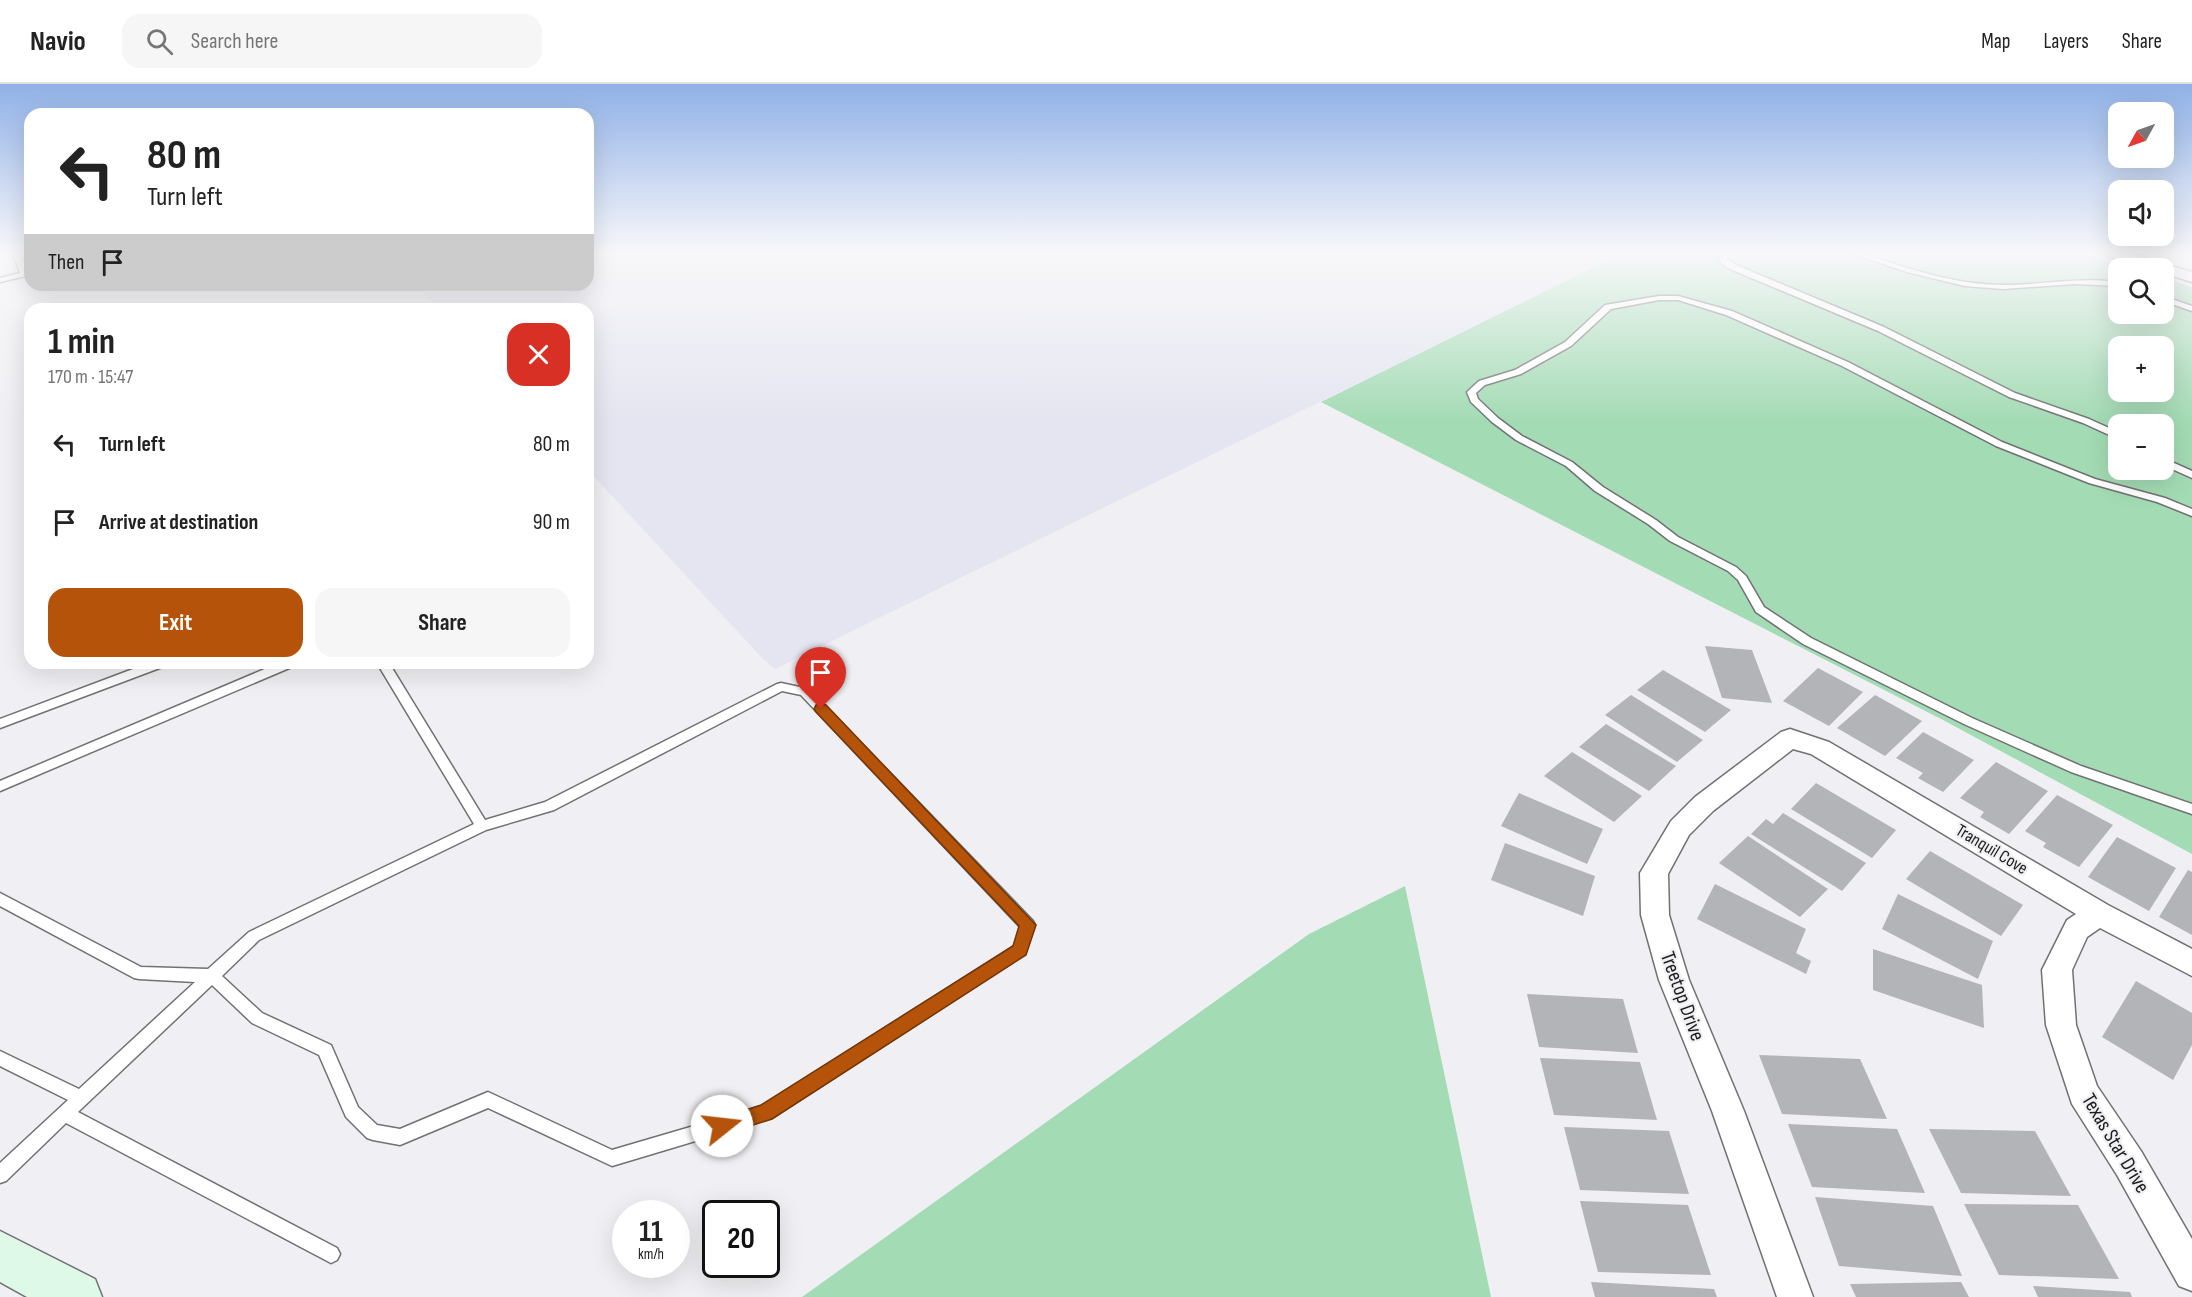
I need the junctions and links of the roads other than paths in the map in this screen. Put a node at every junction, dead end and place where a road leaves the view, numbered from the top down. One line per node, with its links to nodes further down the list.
1 (1605, 310): 14 (lane)
2 (1717, 310): 7 (lane)
3 (1835, 310): 4 (lane)
4 (2108, 431)
5 (2174, 466): 6 (lane)
6 (2192, 475)
7 (2192, 513)
8 (144, 669): 11 (lane)
9 (276, 669): 13 (lane)
10 (387, 669): 15 (lane)
11 (0, 724)
12 (1790, 738): 17 (street, Tranquil Cove); 28 (street, Treetop Drive)
13 (0, 786)
14 (2192, 809)
15 (482, 825): 19 (lane); 19 (lane)
16 (0, 899): 19 (lane)
17 (2098, 913): 18 (street, Tranquil Cove); 26 (street, Texas Star Drive)
18 (2192, 963)
19 (212, 976): 21 (lane)
20 (0, 1058): 21 (lane)
21 (81, 1098): 22 (lane)
22 (65, 1114): 23 (lane); 24 (lane)
23 (0, 1175)
24 (331, 1254)
25 (0, 1255): 27 (main road)
26 (2192, 1274)
27 (77, 1297)
28 (1795, 1297)

